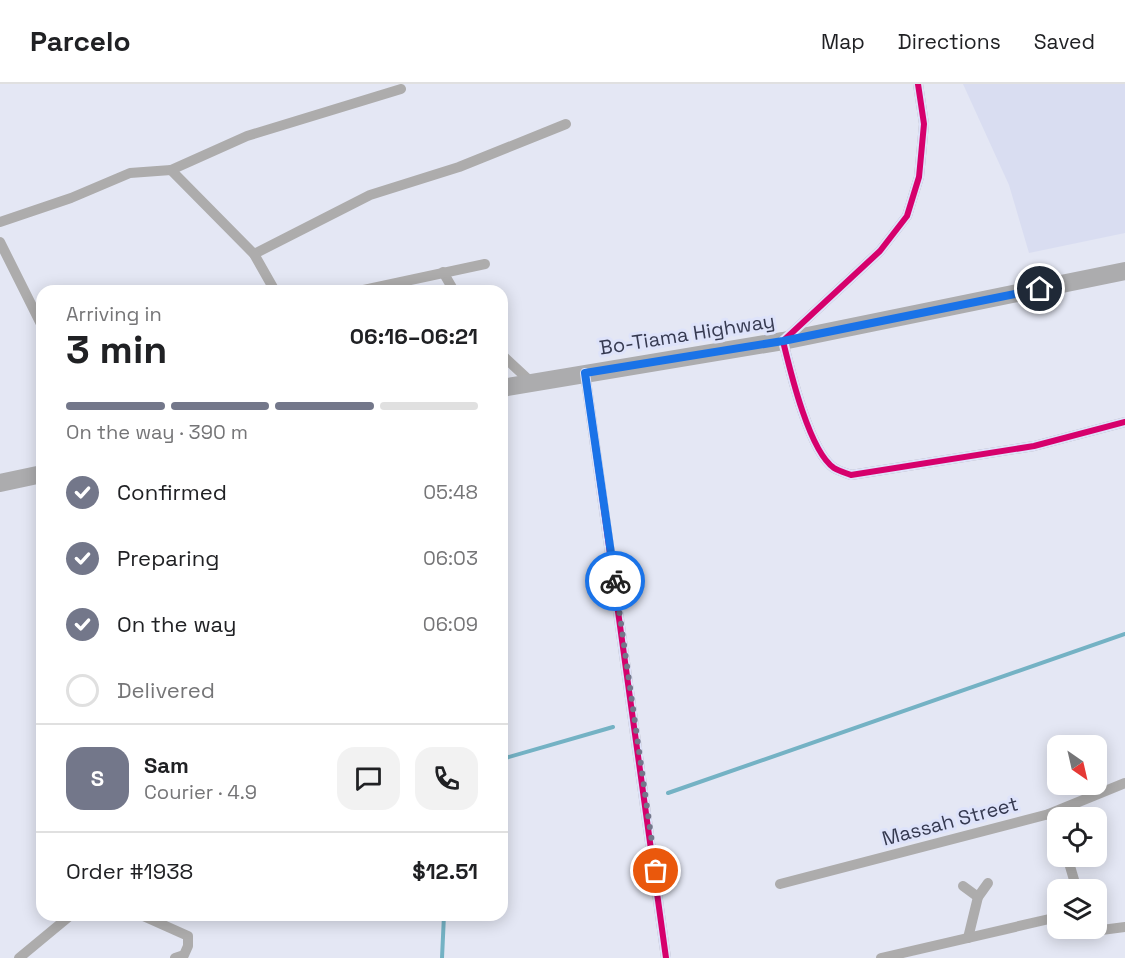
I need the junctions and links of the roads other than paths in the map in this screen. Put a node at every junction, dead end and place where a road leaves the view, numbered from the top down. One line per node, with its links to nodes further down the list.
1 (918, 84): 15 (street)
2 (401, 89): 4 (street)
3 (566, 124): 7 (street)
4 (171, 170): 5 (street); 7 (street)
5 (0, 222)
6 (0, 243): 14 (street)
7 (254, 254): 11 (street)
8 (485, 264): 10 (street)
9 (1125, 271): 15 (highway, Bo-Tiama Highway)
10 (443, 272): 12 (street); 13 (street)
11 (272, 285)
12 (386, 285)
13 (451, 285)
14 (36, 314)
15 (783, 341): 17 (highway, Bo-Tiama Highway); 20 (street)
16 (508, 361): 18 (street)
17 (585, 373): 18 (highway, Bo-Tiama Highway); 38 (street)
18 (531, 382): 19 (highway, Bo-Tiama Highway)
19 (508, 387)
20 (1125, 422)
21 (36, 475): 22 (highway)
22 (0, 483)
23 (1125, 783): 24 (street, Massah Street)
24 (1066, 807)
25 (1047, 815): 27 (street, Massah Street)
26 (988, 883): 29 (street)
27 (780, 884)
28 (963, 886): 29 (street)
29 (978, 897): 35 (street)
30 (1047, 920): 35 (street)
31 (64, 921): 36 (street)
32 (154, 921): 37 (street)
33 (1125, 927): 34 (street)
34 (1107, 930)
35 (968, 938): 39 (street)
36 (19, 958)
37 (175, 958)
38 (666, 958)
39 (881, 958)

